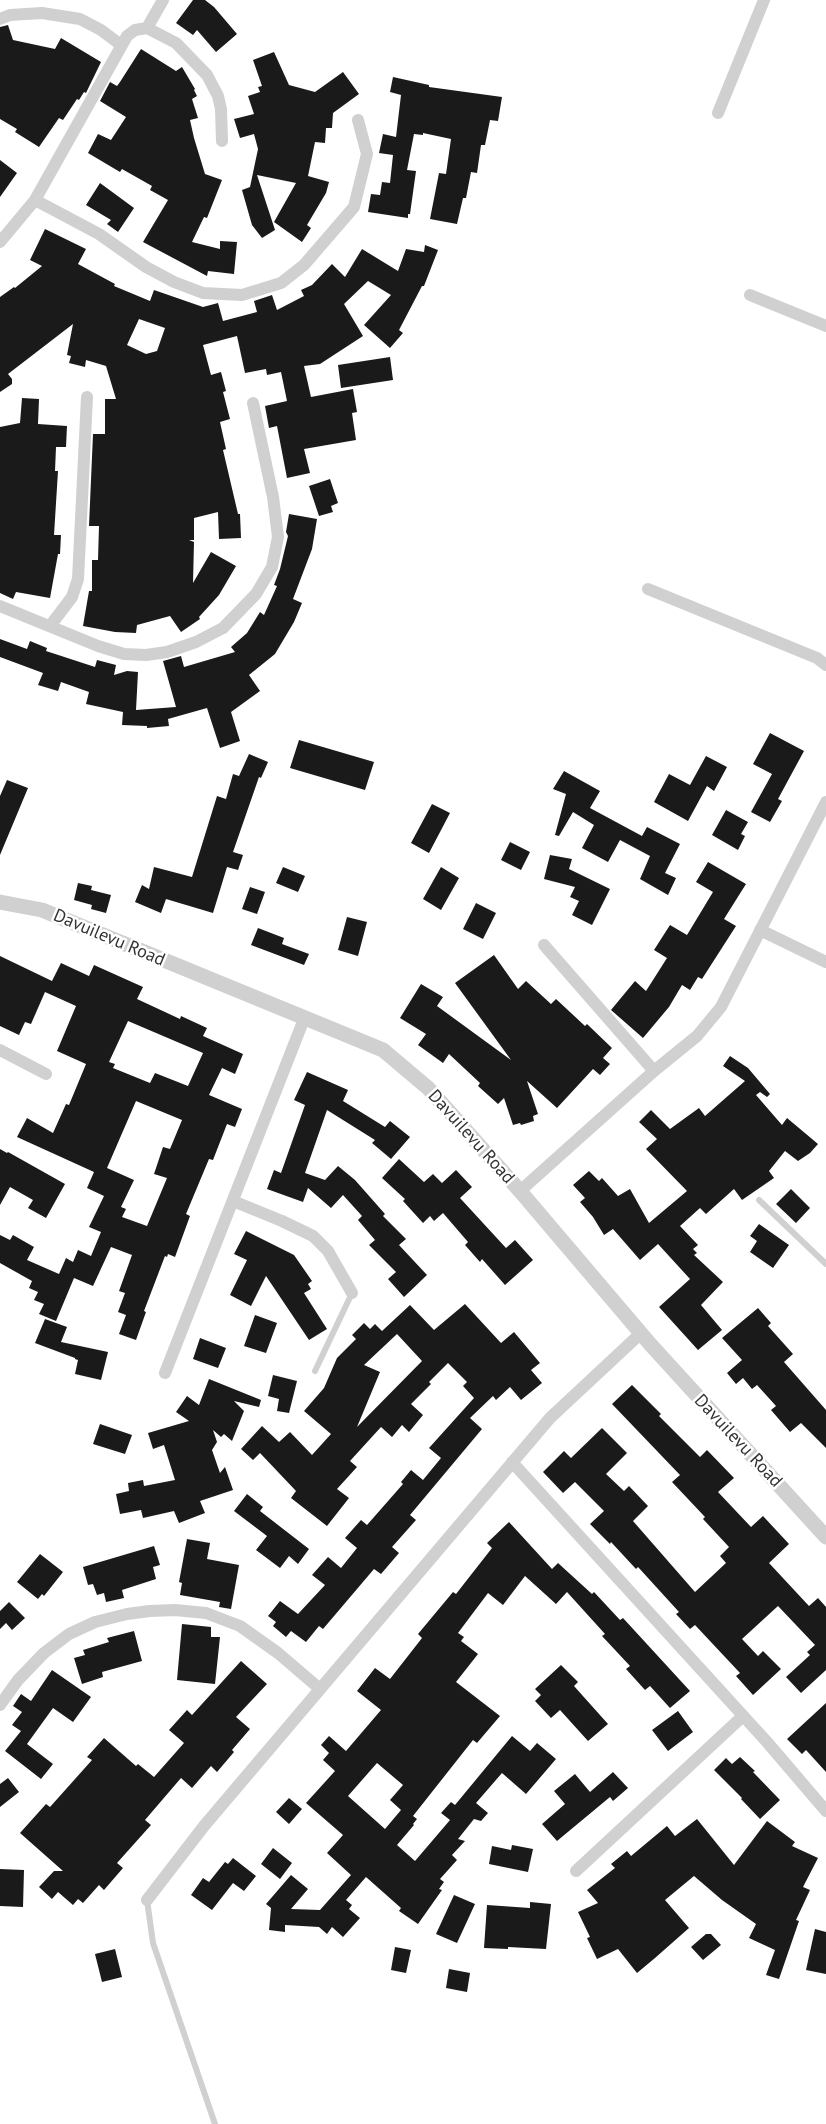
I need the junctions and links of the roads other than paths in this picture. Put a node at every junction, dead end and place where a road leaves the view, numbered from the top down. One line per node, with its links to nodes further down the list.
1 (163, 0): 4 (street)
2 (764, 0): 6 (street)
3 (0, 18): 5 (street)
4 (147, 28): 5 (street); 8 (street)
5 (121, 45): 9 (street)
6 (718, 113)
7 (358, 120): 9 (street)
8 (222, 141)
9 (35, 200): 10 (street)
10 (0, 242)
11 (750, 295): 12 (street)
12 (826, 326)
13 (87, 397): 17 (street)
14 (253, 403): 17 (street)
15 (648, 589): 18 (street)
16 (0, 606): 17 (street)
17 (50, 626)
18 (826, 665)
19 (826, 802): 21 (street)
20 (0, 902): 24 (street, Davuilevu Road)
21 (760, 930): 23 (street); 26 (street)
22 (544, 945): 26 (street)
23 (826, 962)
24 (304, 1019): 28 (street, Davuilevu Road); 30 (street)
25 (0, 1050): 27 (street)
26 (654, 1071): 28 (street)
27 (46, 1074)
28 (520, 1192): 33 (street, Davuilevu Road)
29 (759, 1200): 31 (lane)
30 (233, 1201): 32 (street); 35 (street)
31 (826, 1264)
32 (352, 1293): 34 (lane)
33 (640, 1334): 36 (street); 37 (street, Davuilevu Road)
34 (315, 1371)
35 (165, 1373)
36 (512, 1462): 38 (street); 40 (street)
37 (826, 1537)
38 (320, 1689): 39 (street); 43 (street)
39 (0, 1705)
40 (743, 1716): 41 (street); 42 (street)
41 (826, 1811)
42 (576, 1871)
43 (147, 1900): 44 (lane)
44 (215, 2124)

